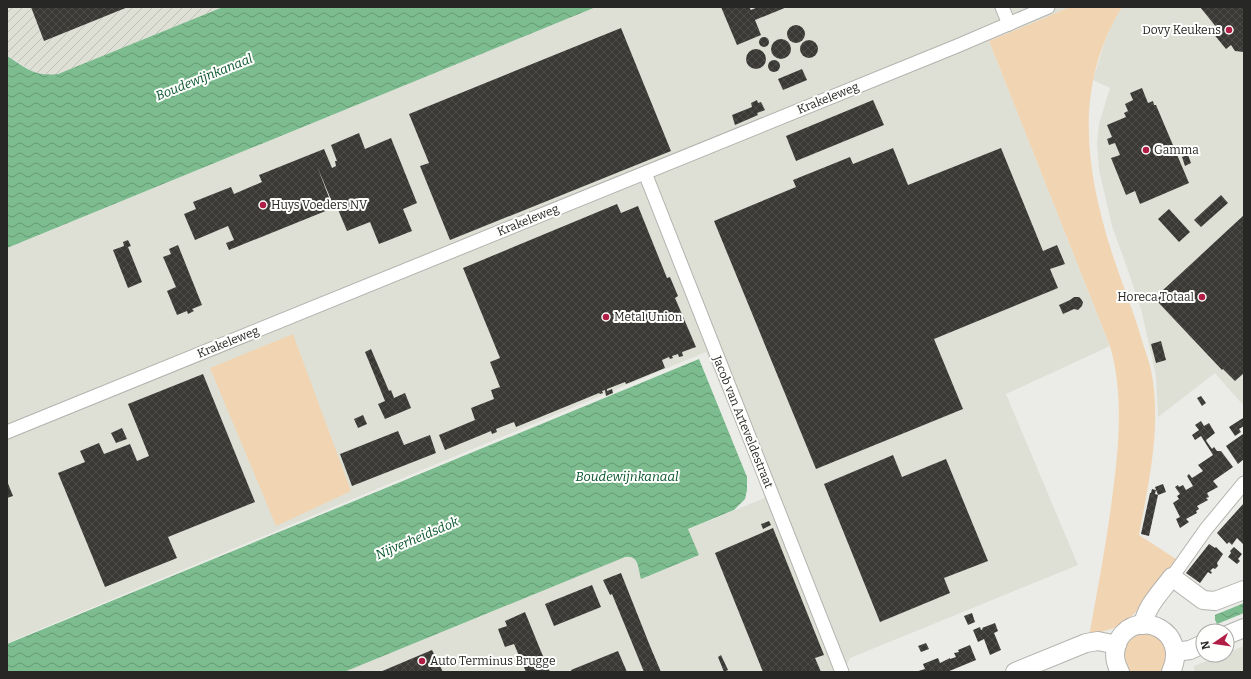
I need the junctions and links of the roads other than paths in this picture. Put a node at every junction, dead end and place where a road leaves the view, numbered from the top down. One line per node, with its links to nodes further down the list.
1 (1002, 7): 3 (street)
2 (1048, 7): 3 (street, Krakeleweg)
3 (1009, 24): 4 (street, Krakeleweg)
4 (645, 173): 5 (street, Krakeleweg); 13 (street, Jacob van Arteveldestraat)
5 (7, 432)
6 (1244, 483): 7 (street)
7 (1172, 576): 8 (main road); 9 (main road)
8 (1244, 590)
9 (1143, 625): 10 (main road); 12 (main road)
10 (1116, 645): 14 (main road); 15 (main road)
11 (1195, 648): 12 (main road)
12 (1176, 652): 16 (main road)
13 (842, 672)
14 (1015, 672)
15 (1120, 672)
16 (1172, 672)

